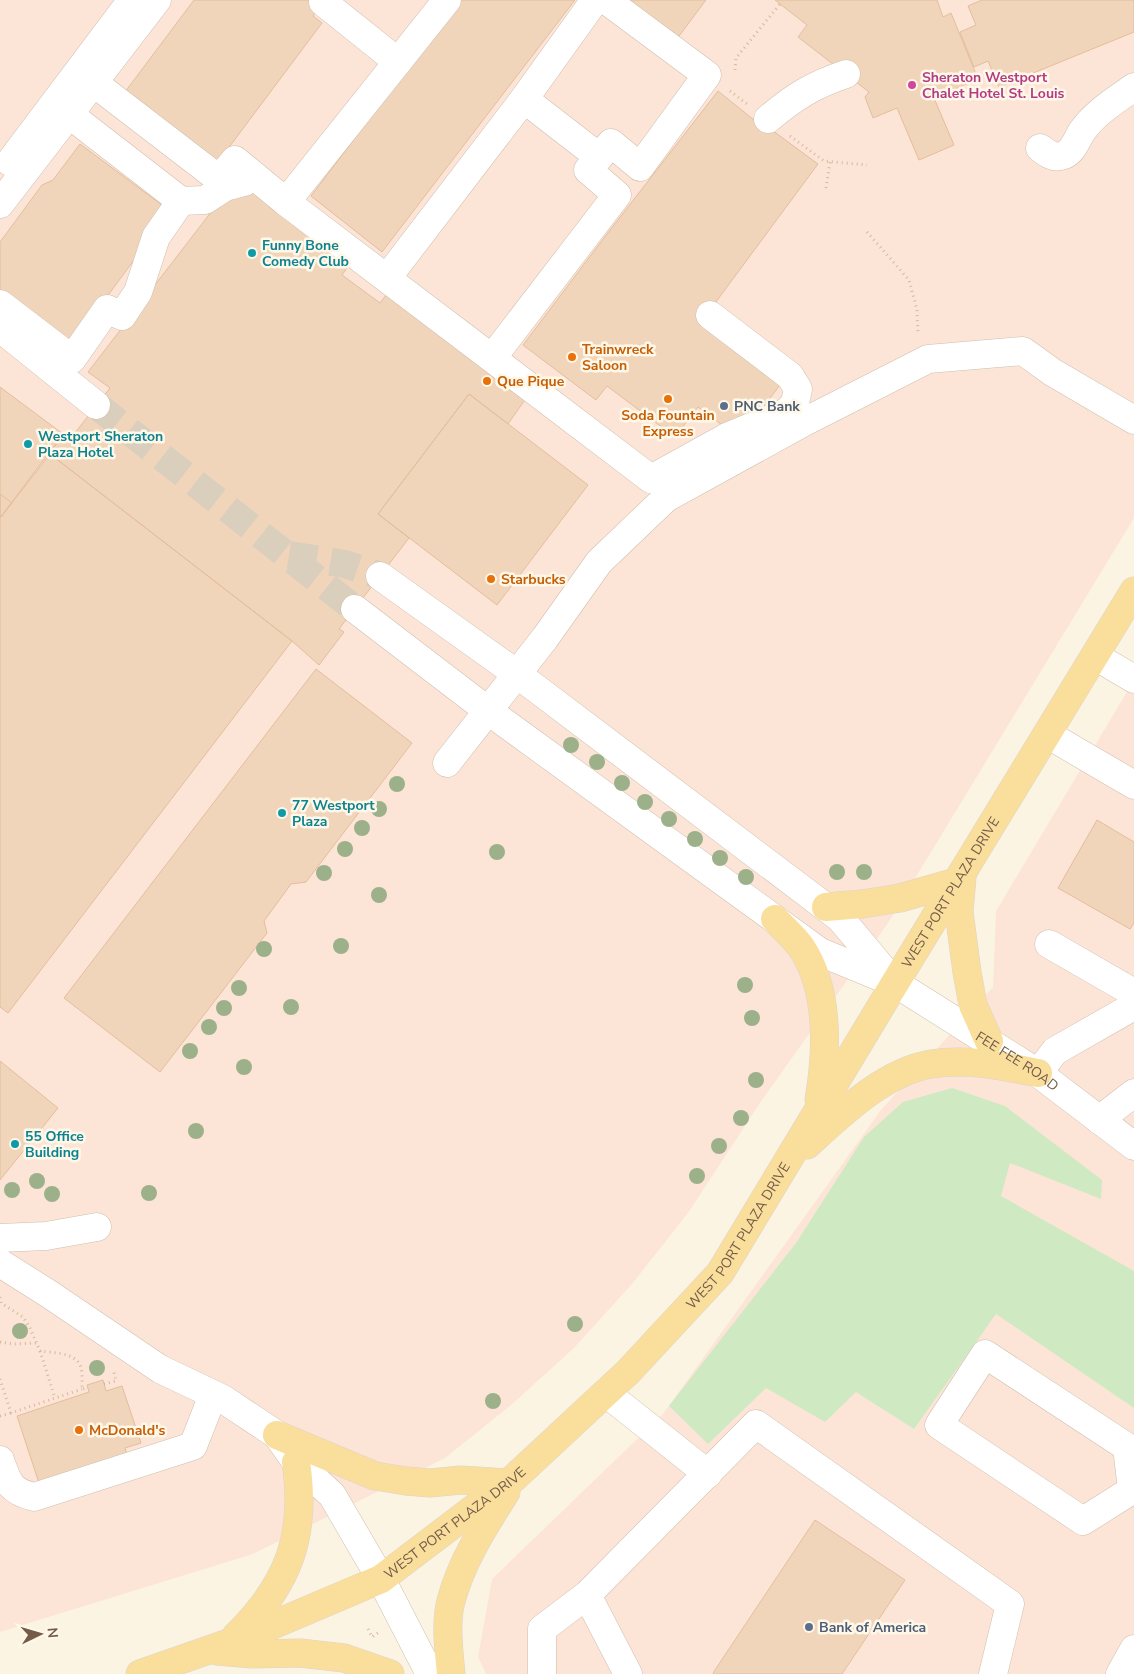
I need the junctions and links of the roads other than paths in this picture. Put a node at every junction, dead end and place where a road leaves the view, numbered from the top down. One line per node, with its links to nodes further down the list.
1 (132, 0): 17 (street)
2 (157, 0): 9 (street)
3 (447, 0): 7 (street)
4 (596, 0): 11 (street)
5 (606, 0): 16 (street)
6 (323, 2): 7 (street)
7 (398, 62): 21 (street)
8 (846, 74): 13 (street)
9 (94, 83): 12 (street); 18 (street)
10 (1134, 87): 14 (street)
11 (524, 99): 15 (street); 23 (street)
12 (70, 115): 20 (street); 22 (street)
13 (768, 120)
14 (1040, 148)
15 (599, 157): 16 (street); 19 (street)
16 (640, 167): 19 (street)
17 (0, 175)
18 (258, 178): 20 (street); 21 (street)
19 (617, 195): 27 (street)
20 (181, 201): 24 (street)
21 (286, 202): 23 (street)
22 (0, 204)
23 (387, 278): 27 (street)
24 (0, 304)
25 (710, 316): 27 (street)
26 (0, 328): 28 (street)
27 (492, 358)
28 (96, 405)
29 (1134, 420): 34 (street)
30 (380, 576): 34 (street)
31 (1134, 591): 33 (main road, WEST PORT PLAZA DRIVE)
32 (355, 609): 36 (street)
33 (1095, 656): 35 (street); 37 (main road, WEST PORT PLAZA DRIVE)
34 (517, 674): 36 (street); 41 (street)
35 (1134, 679)
36 (487, 710): 38 (street); 42 (street)
37 (1047, 734): 39 (street); 40 (main road, WEST PORT PLAZA DRIVE)
38 (447, 763)
39 (1134, 786)
40 (959, 878): 41 (main road); 44 (main road, WEST PORT PLAZA DRIVE); 47 (main road)
41 (826, 908): 44 (street)
42 (775, 919): 44 (street); 50 (main road)
43 (1049, 944): 45 (street)
44 (895, 983): 47 (street, FEE FEE ROAD); 50 (main road, WEST PORT PLAZA DRIVE)
45 (1134, 993)
46 (1134, 1006): 48 (street)
47 (989, 1041): 48 (street, FEE FEE ROAD)
48 (1038, 1073): 51 (street, FEE FEE ROAD); 53 (main road)
49 (1134, 1092): 51 (street)
50 (818, 1111): 53 (main road, WEST PORT PLAZA DRIVE)
51 (1099, 1120): 52 (street, FEE FEE ROAD)
52 (1134, 1146)
53 (789, 1161): 57 (main road, WEST PORT PLAZA DRIVE)
54 (97, 1227): 55 (street)
55 (0, 1238)
56 (0, 1263): 58 (street)
57 (606, 1393): 62 (street); 63 (main road, WEST PORT PLAZA DRIVE)
58 (213, 1395): 59 (street); 60 (street)
59 (277, 1435): 61 (street); 63 (main road)
60 (0, 1460)
61 (296, 1462): 65 (street); 67 (main road)
62 (708, 1474): 66 (street); 75 (street)
63 (511, 1480): 65 (main road, WEST PORT PLAZA DRIVE); 72 (main road)
64 (1133, 1491): 64 (street)
65 (381, 1579): 67 (main road, WEST PORT PLAZA DRIVE); 71 (street)
66 (587, 1595): 73 (street); 74 (street)
67 (219, 1646): 69 (main road, WEST PORT PLAZA DRIVE); 70 (main road)
68 (1134, 1649): 76 (street)
69 (140, 1674)
70 (390, 1674)
71 (430, 1674)
72 (451, 1674)
73 (542, 1674)
74 (628, 1674)
75 (993, 1674)
76 (1120, 1674)

